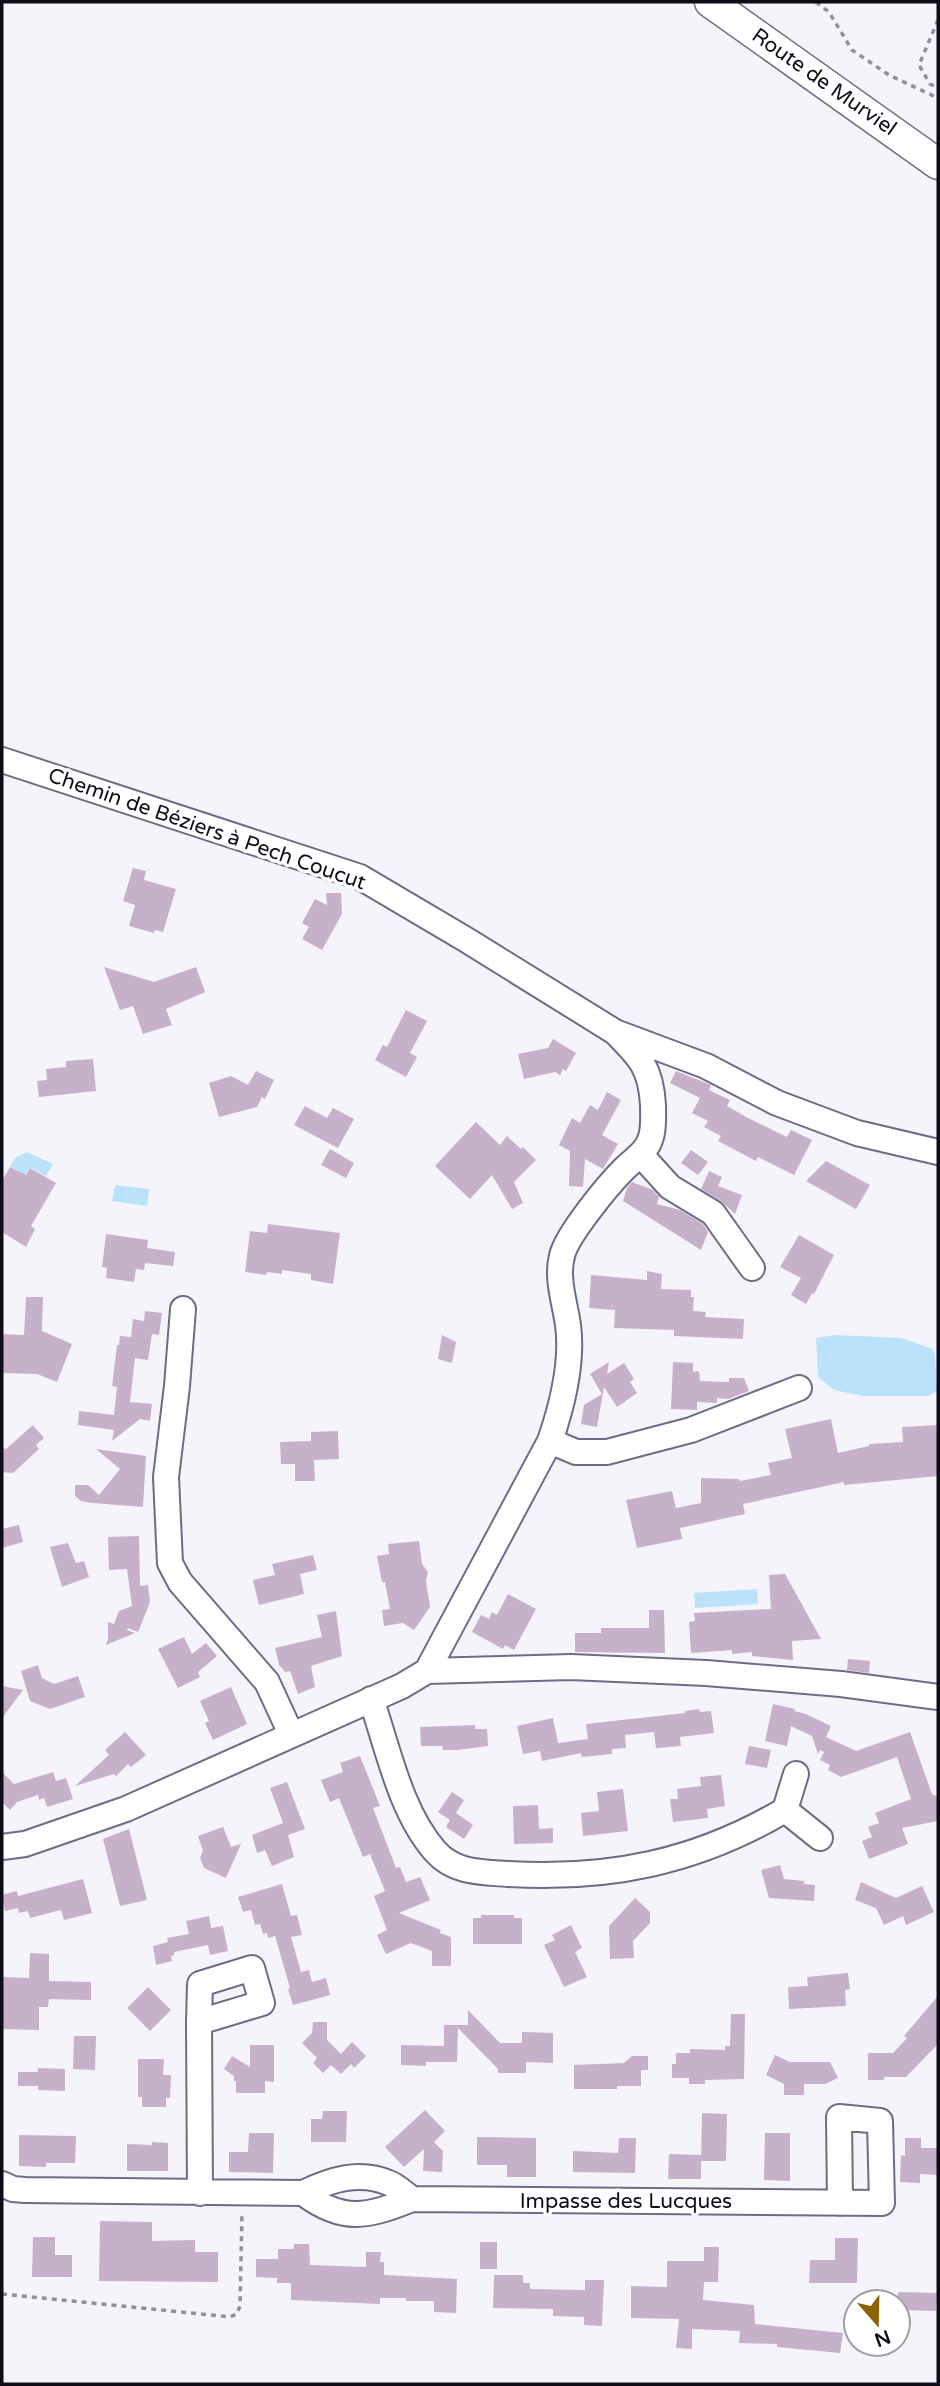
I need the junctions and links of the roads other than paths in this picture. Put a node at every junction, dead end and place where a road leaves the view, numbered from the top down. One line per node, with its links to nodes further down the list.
1 (710, 2): 2 (main road, Route de Murviel)
2 (938, 164)
3 (2, 760): 4 (street, Chemin de Béziers à Pech Coucut)
4 (615, 1032): 5 (street, Chemin de Béziers à Pech Coucut); 6 (street)
5 (938, 1152)
6 (641, 1155): 7 (street); 10 (street)
7 (752, 1268)
8 (183, 1308): 14 (street)
9 (799, 1388): 10 (street)
10 (550, 1441): 11 (street)
11 (427, 1671): 12 (street); 13 (street)
12 (938, 1697)
13 (371, 1699): 14 (street); 16 (street)
14 (291, 1734): 18 (street)
15 (796, 1774): 16 (street)
16 (785, 1810): 17 (street)
17 (820, 1838)
18 (2, 1847)
19 (199, 2022): 21 (street)
20 (2, 2184): 21 (street, Impasse des Lucques)
21 (200, 2193): 22 (street, Impasse des Lucques)
22 (303, 2193): 23 (street, Impasse des Lucques); 23 (street, Impasse des Lucques)
23 (412, 2199): 24 (street, Impasse des Lucques)
24 (840, 2203)

